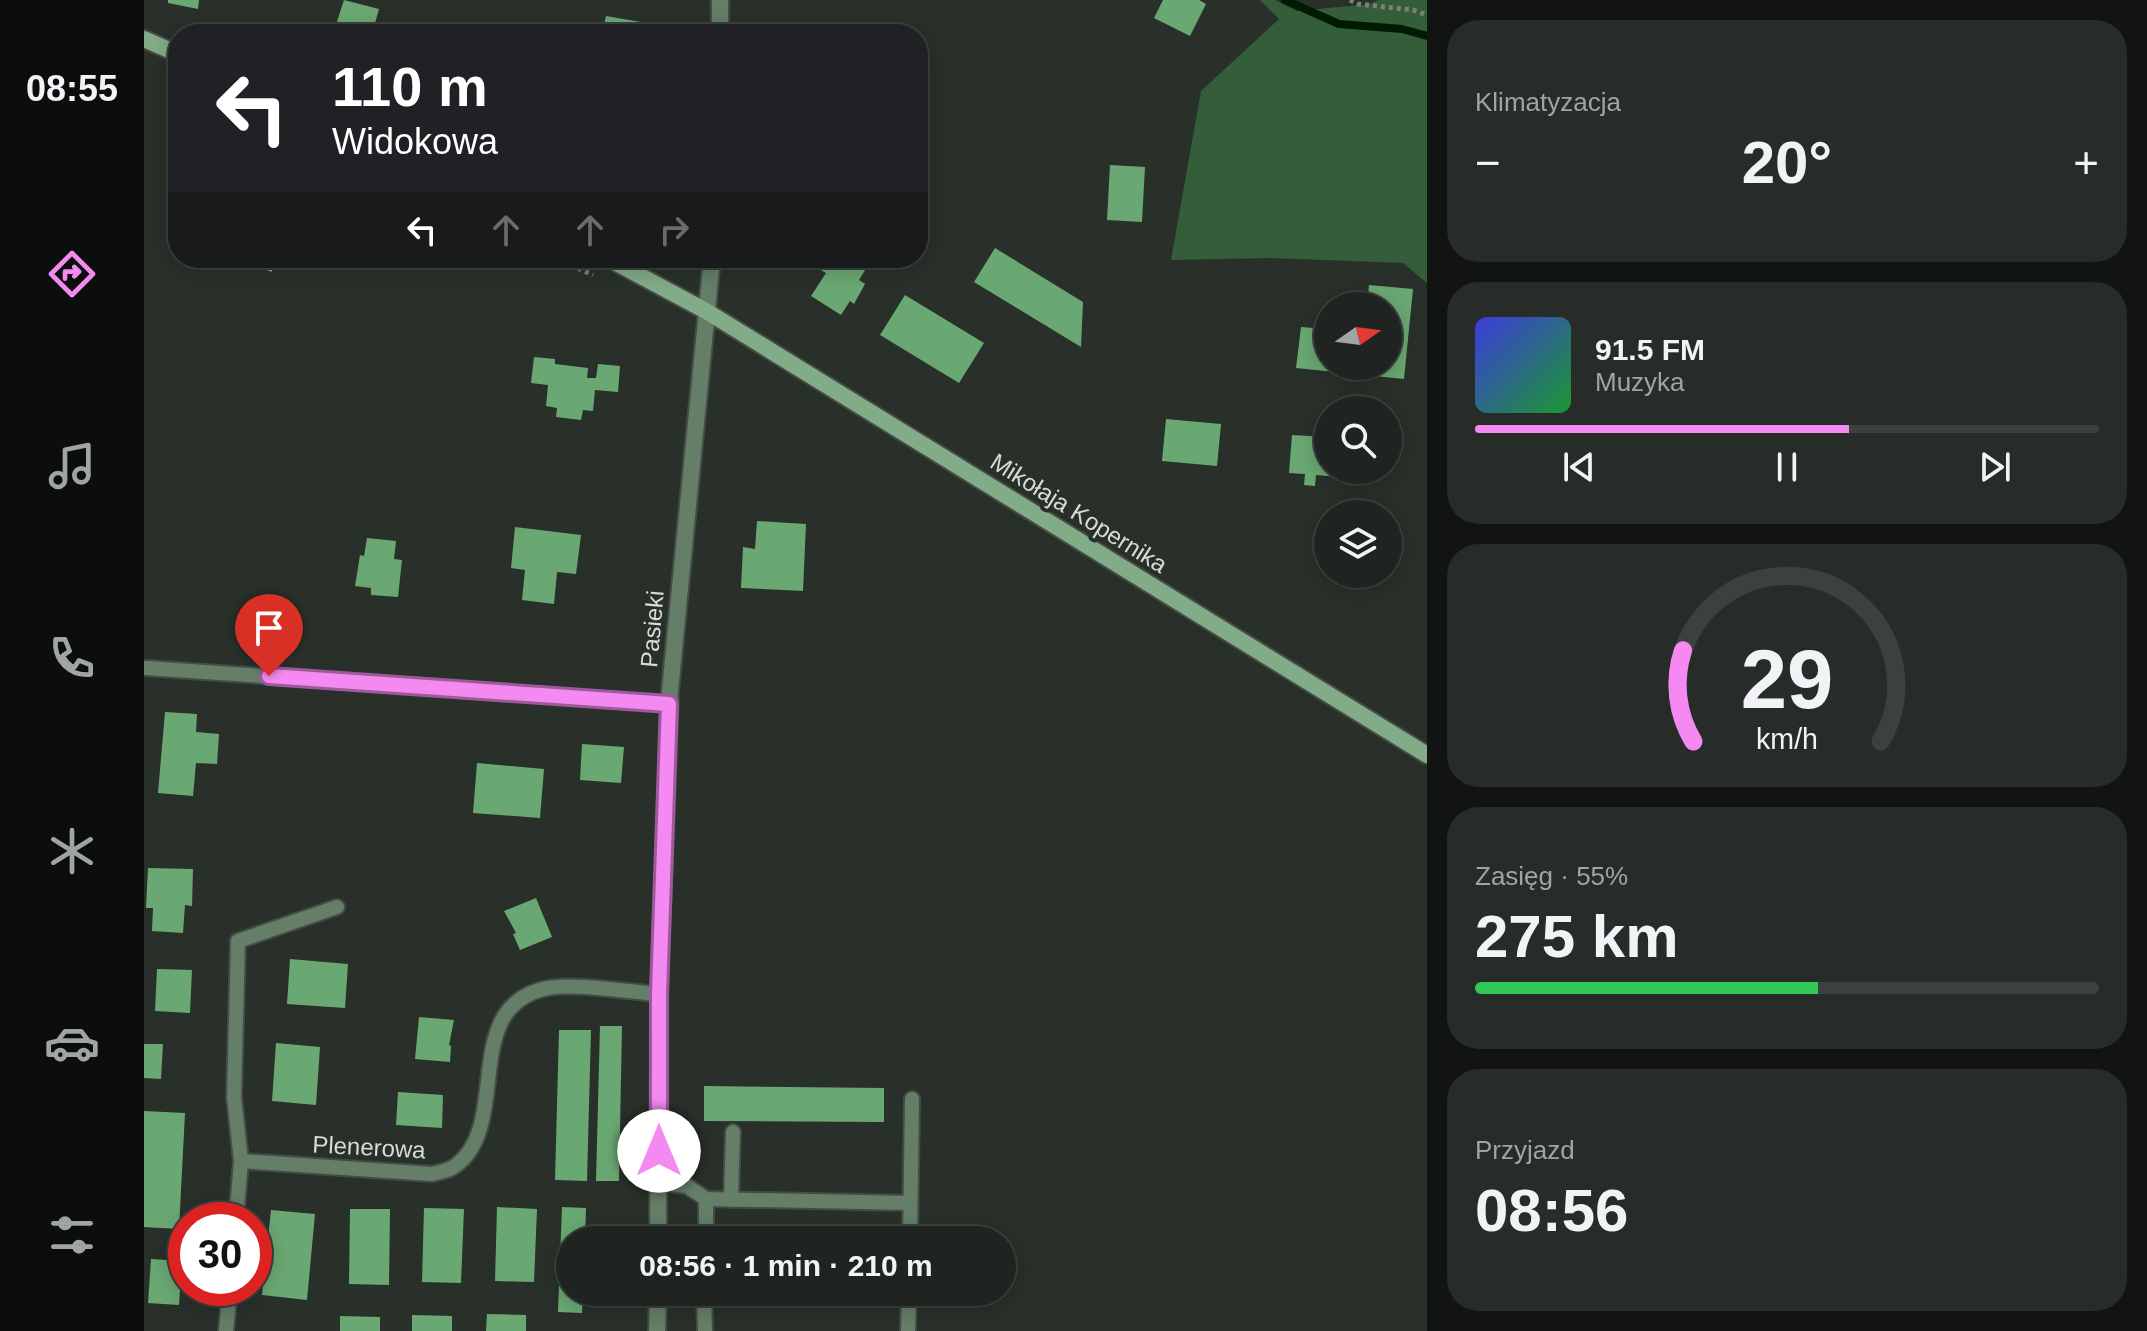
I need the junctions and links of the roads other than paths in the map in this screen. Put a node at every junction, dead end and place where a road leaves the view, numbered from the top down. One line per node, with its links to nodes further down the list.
1 (720, 0): 2 (street)
2 (720, 24)
3 (144, 39): 4 (street)
4 (168, 50)
5 (626, 268): 7 (street, Mikołaja Kopernika)
6 (711, 268): 7 (street)
7 (706, 311): 9 (street, Pasieki); 10 (street, Mikołaja Kopernika)
8 (146, 668): 9 (lane)
9 (669, 704): 12 (street, Pasieki)
10 (1427, 755)
11 (337, 907): 15 (lane)
12 (659, 994): 15 (lane, Plenerowa); 16 (street, Pasieki)
13 (912, 1099): 20 (lane)
14 (733, 1132): 18 (lane)
15 (241, 1161): 19 (lane)
16 (659, 1183): 17 (lane); 21 (street, Pasieki)
17 (706, 1199): 18 (lane); 22 (lane)
18 (731, 1200): 20 (lane)
19 (238, 1202)
20 (910, 1203): 23 (lane)
21 (658, 1226)
22 (706, 1226)
23 (910, 1226)
24 (228, 1306): 28 (lane)
25 (658, 1306): 29 (street)
26 (704, 1306): 30 (lane)
27 (909, 1306): 31 (lane)
28 (226, 1331)
29 (657, 1331)
30 (705, 1331)
31 (908, 1331)

